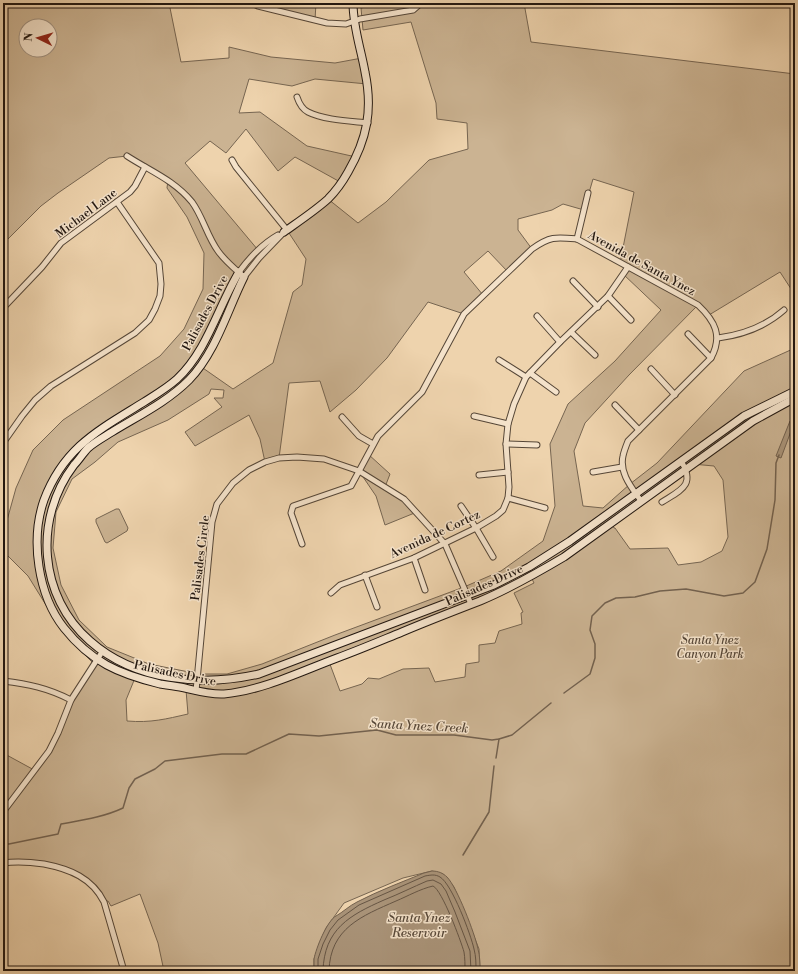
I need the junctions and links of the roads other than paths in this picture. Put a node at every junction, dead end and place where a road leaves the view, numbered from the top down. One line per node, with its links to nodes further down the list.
1 (252, 3): 4 (street)
2 (353, 3): 4 (street, Palisades Drive)
3 (422, 3): 4 (street)
4 (354, 22): 6 (street, Palisades Drive)
5 (297, 97): 6 (street)
6 (368, 123): 12 (street, Palisades Drive)
7 (127, 156): 9 (street)
8 (232, 160): 12 (street)
9 (145, 166): 11 (street, Michael Lane); 15 (street)
10 (588, 193): 13 (street)
11 (117, 202): 19 (street, Michael Lane); 41 (street)
12 (285, 231): 15 (street, Palisades Drive)
13 (577, 239): 14 (street, Avenida de Santa Ynez); 42 (street, Avenida de Santa Ynez)
14 (628, 267): 17 (street); 25 (street, Avenida de Santa Ynez)
15 (242, 275): 71 (street, Palisades Drive); 72 (street, Palisades Drive)
16 (573, 281): 18 (street)
17 (608, 296): 18 (street); 22 (street)
18 (598, 307): 23 (street)
19 (3, 308)
20 (784, 310): 25 (street)
21 (537, 316): 26 (street)
22 (631, 320)
23 (571, 332): 26 (street); 27 (street)
24 (688, 334): 28 (street)
25 (718, 338): 28 (street)
26 (560, 342): 31 (street)
27 (595, 355)
28 (711, 358): 34 (street)
29 (499, 360): 31 (street)
30 (651, 369): 34 (street)
31 (528, 375): 33 (street); 39 (street)
32 (795, 391): 45 (street, Palisades Drive)
33 (556, 392)
34 (675, 395): 40 (street)
35 (795, 398): 47 (street, Palisades Drive)
36 (615, 405): 40 (street)
37 (474, 416): 39 (street)
38 (342, 417): 42 (street)
39 (508, 424): 43 (street)
40 (639, 430): 46 (street)
41 (3, 443)
42 (373, 444): 48 (street, Avenida de Santa Ynez)
43 (506, 444): 44 (street); 49 (street)
44 (536, 445)
45 (680, 462): 47 (street); 52 (street, Palisades Drive)
46 (622, 467): 50 (street); 52 (street)
47 (686, 469): 54 (street, Palisades Drive); 55 (street)
48 (359, 471): 59 (street, Avenida de Santa Ynez); 60 (street, Palisades Circle); 73 (street, Palisades Circle)
49 (508, 472): 51 (street); 53 (street)
50 (593, 472)
51 (478, 475)
52 (636, 493): 54 (street); 63 (street, Palisades Drive)
53 (508, 498): 57 (street); 58 (street, Avenida de Cortez)
54 (641, 501): 65 (street, Palisades Drive)
55 (662, 502)
56 (461, 506): 58 (street)
57 (545, 508)
58 (476, 528): 60 (street, Avenida de Cortez); 61 (street)
59 (302, 544)
60 (445, 544): 62 (street, Avenida de Cortez); 68 (street, Palisades Circle)
61 (493, 557)
62 (414, 558): 64 (street, Avenida de Cortez); 66 (street)
63 (529, 567): 65 (street); 68 (street, Palisades Drive)
64 (365, 575): 67 (street, Avenida de Cortez); 70 (street)
65 (534, 575): 69 (street, Palisades Drive)
66 (425, 590)
67 (331, 593)
68 (468, 595): 69 (street, Palisades Circle); 73 (street, Palisades Drive)
69 (471, 604): 75 (street, Palisades Drive)
70 (377, 607)
71 (102, 652): 72 (street); 73 (street, Palisades Drive)
72 (98, 660): 75 (street, Palisades Drive); 76 (street)
73 (197, 680): 75 (street, Palisades Circle)
74 (3, 681): 76 (street)
75 (196, 691)
76 (71, 700): 77 (street)
77 (3, 812)
78 (3, 863): 79 (street)
79 (124, 971)

